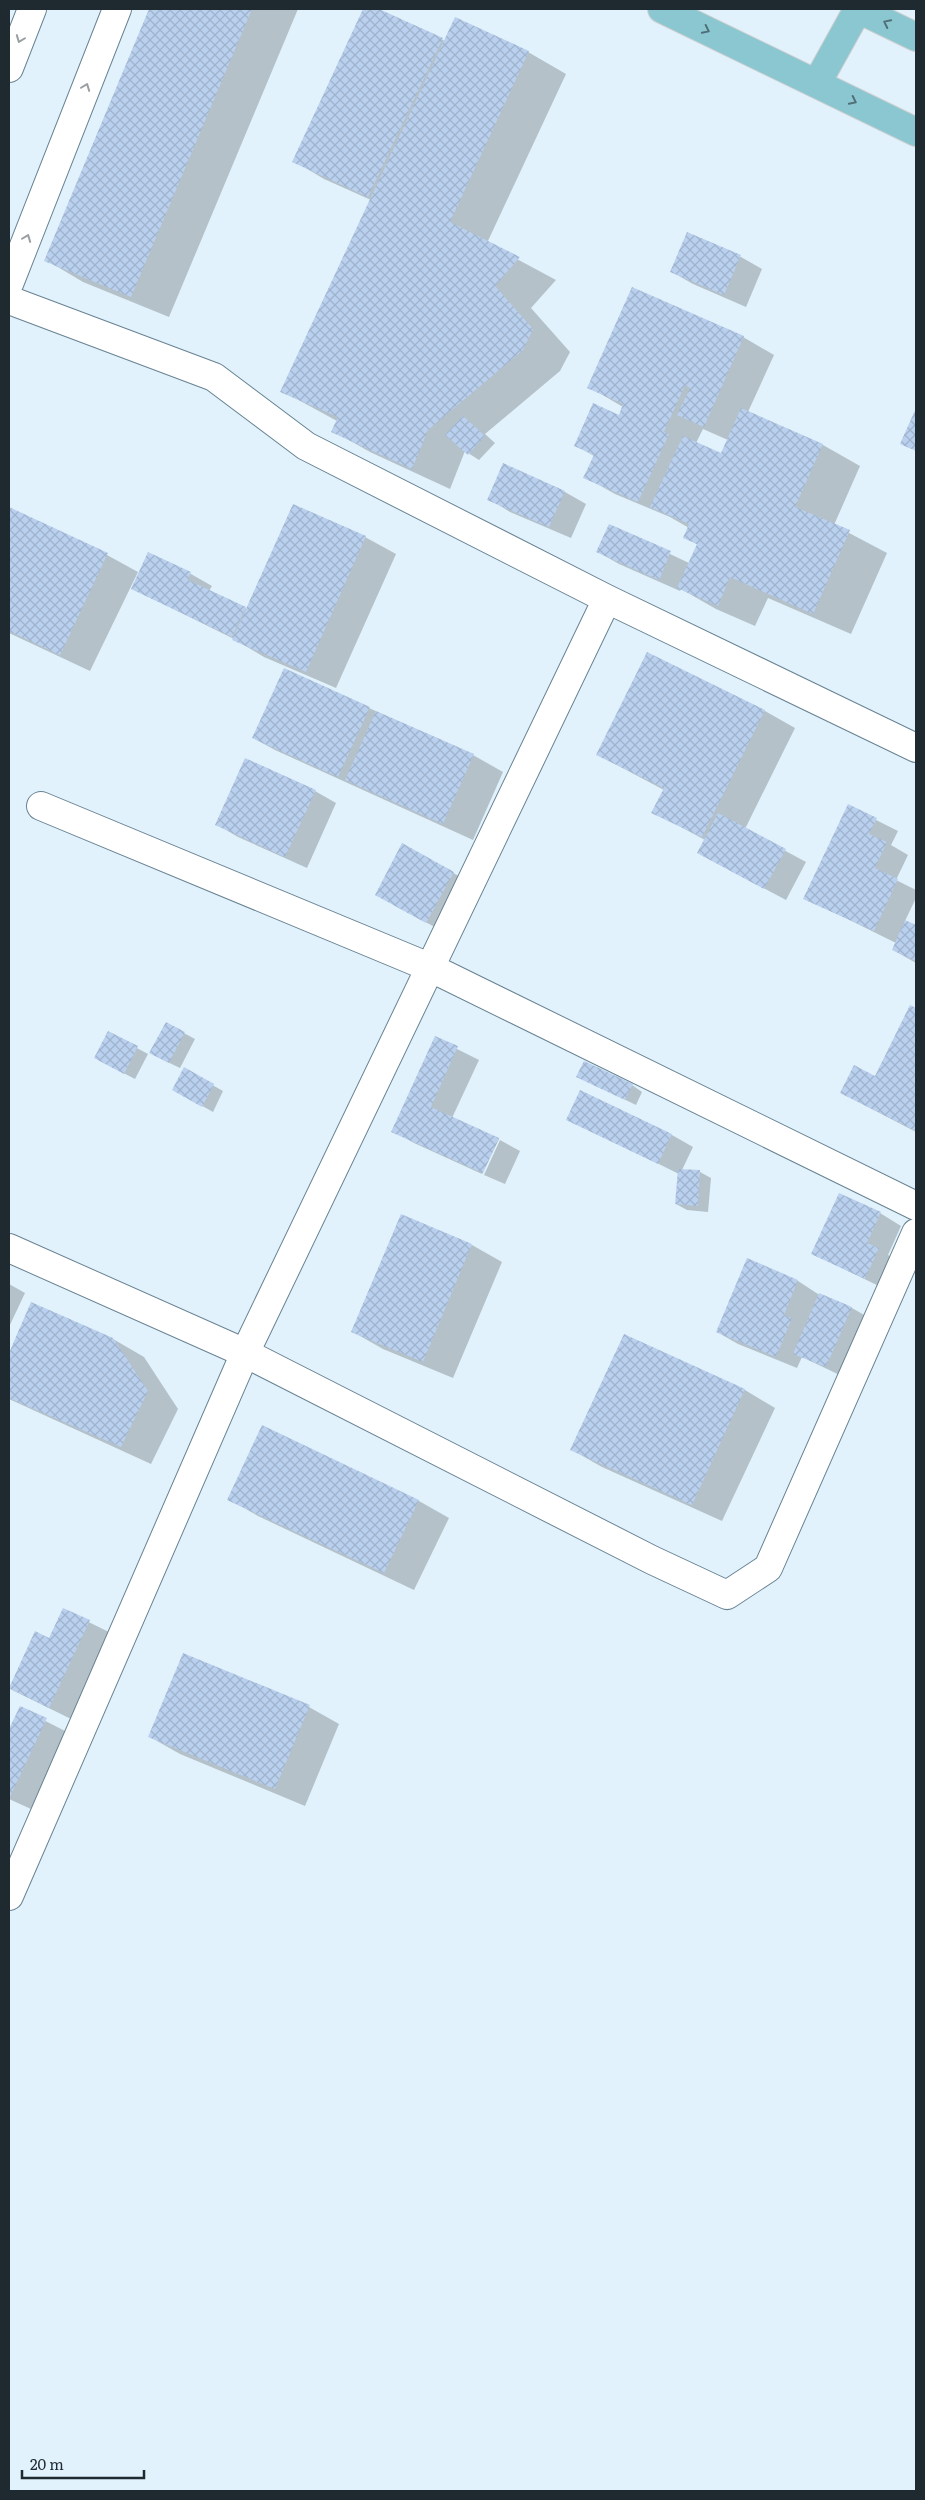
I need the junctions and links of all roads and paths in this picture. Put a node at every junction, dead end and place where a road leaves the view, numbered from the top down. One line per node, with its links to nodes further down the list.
1 (32, 9): 6 (street, one-way to 6)
2 (117, 9): 9 (street, one-way to 2)
3 (662, 9): 7 (main road, one-way to 7)
4 (858, 9): 5 (main road, one-way to 4); 7 (main road)
5 (916, 37)
6 (9, 68)
7 (817, 84): 8 (main road, one-way to 8)
8 (916, 132)
9 (9, 284)
10 (9, 300): 11 (street)
11 (607, 599): 12 (street); 14 (street)
12 (916, 748)
13 (41, 806): 14 (street)
14 (429, 966): 15 (street); 18 (street)
15 (916, 1206)
16 (916, 1233): 18 (street)
17 (9, 1248): 18 (street)
18 (245, 1353): 19 (street)
19 (9, 1896)

